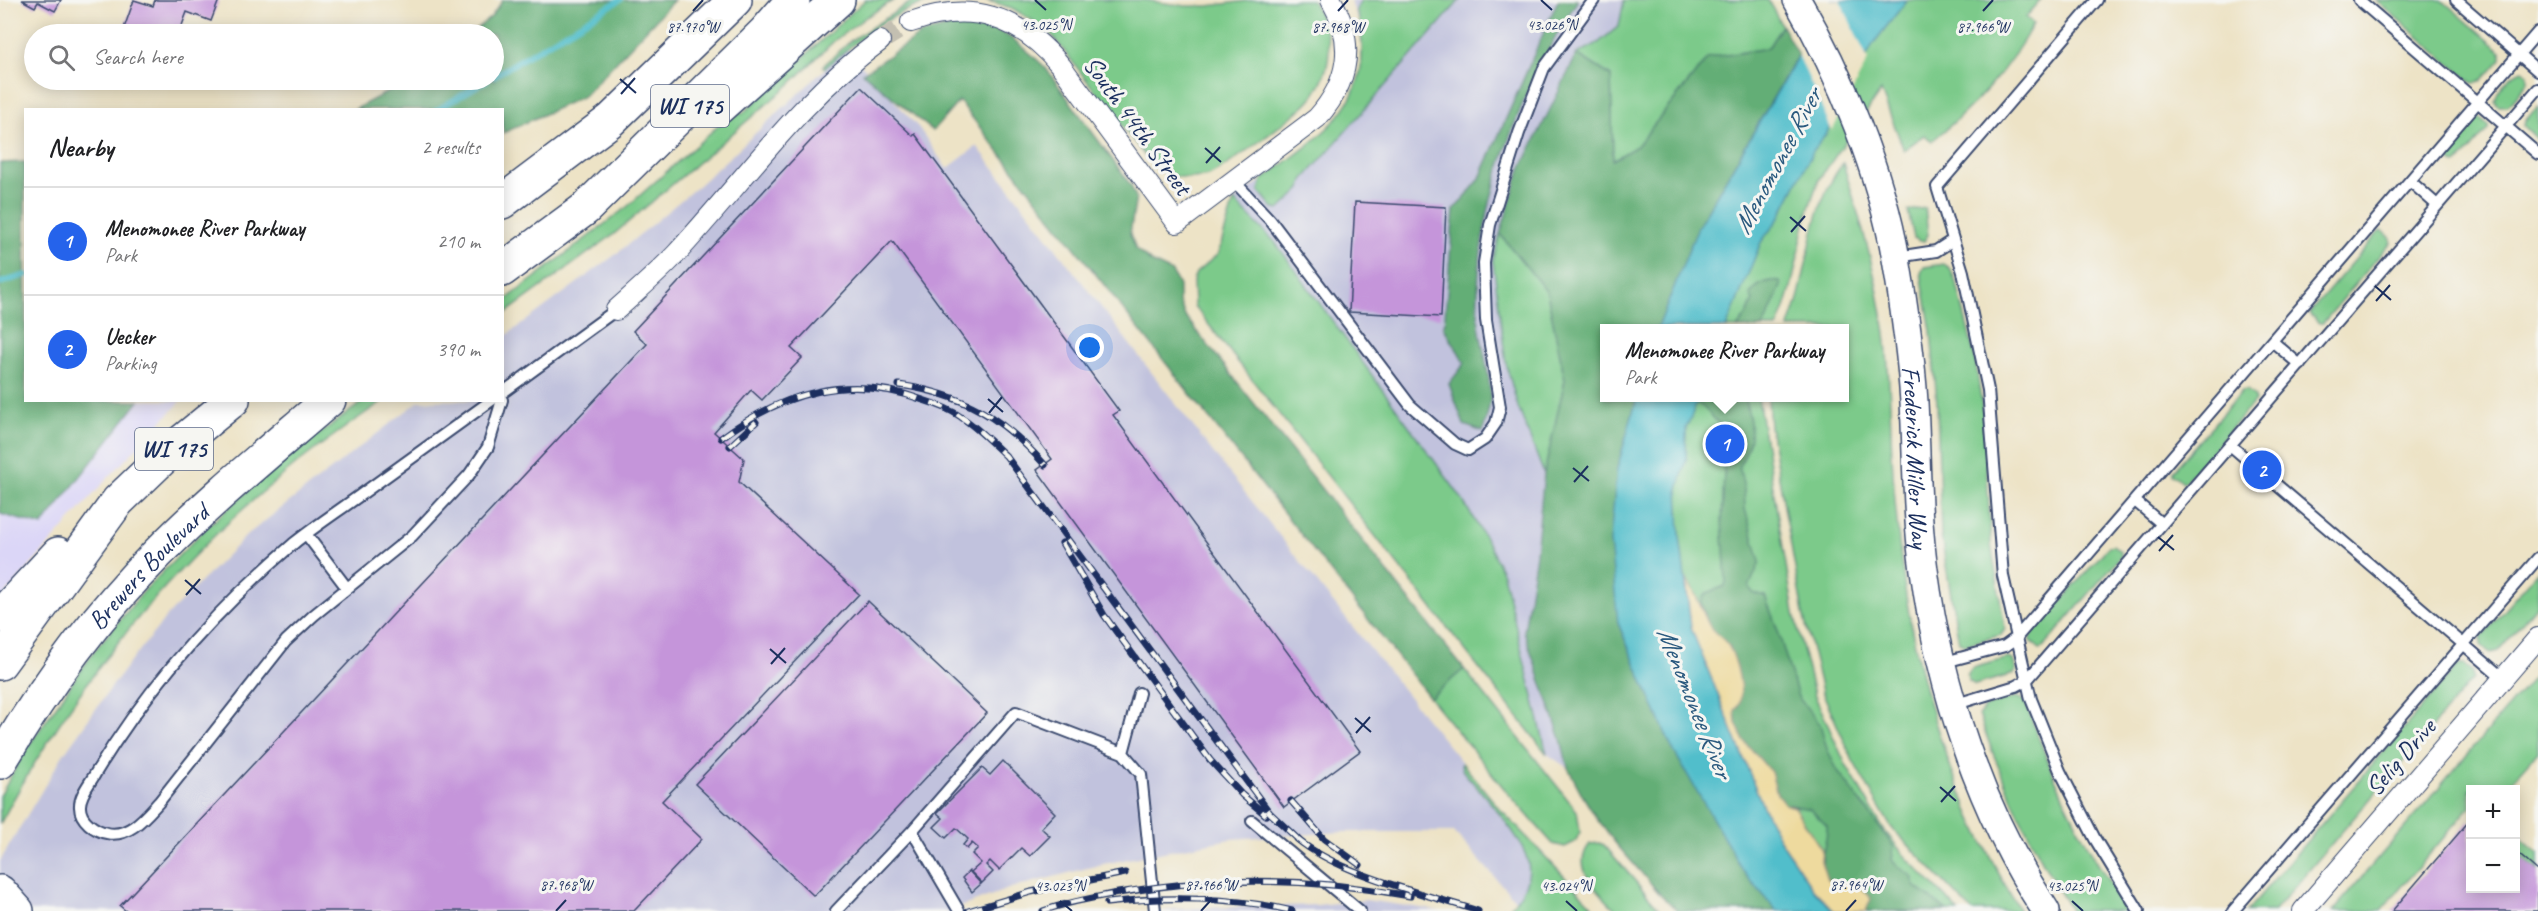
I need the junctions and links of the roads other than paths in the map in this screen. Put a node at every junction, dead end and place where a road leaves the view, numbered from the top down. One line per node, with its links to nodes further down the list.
1 (708, 0): 22 (highway)
2 (735, 0): 22 (highway, WI 175)
3 (794, 0): 24 (highway, WI 175)
4 (838, 0): 24 (highway)
5 (1331, 0): 20 (street, South 44th Street)
6 (1594, 0): 20 (lane)
7 (1797, 0): 26 (street, Frederick Miller Way)
8 (2097, 0): 25 (lane)
9 (2359, 0): 17 (lane)
10 (2456, 0): 14 (lane)
11 (911, 22): 20 (street, South 44th Street)
12 (2538, 32): 14 (lane)
13 (880, 41): 28 (street)
14 (2519, 54): 15 (lane); 17 (lane)
15 (2538, 71)
16 (2538, 89): 18 (lane)
17 (2478, 102): 18 (lane); 21 (lane)
18 (2506, 126): 19 (lane); 23 (lane)
19 (2538, 154)
20 (1234, 181)
21 (2410, 181): 23 (lane); 29 (lane)
22 (508, 198)
23 (2437, 205): 30 (lane)
24 (585, 209): 27 (highway, WI 175)
25 (1953, 240): 26 (lane); 44 (lane)
26 (1895, 257): 48 (street, Frederick Miller Way)
27 (504, 269)
28 (616, 309): 31 (lane)
29 (2272, 341): 30 (lane); 38 (lane)
30 (2300, 365): 36 (lane)
31 (504, 395)
32 (231, 402): 37 (highway, WI 175)
33 (327, 402): 54 (highway, Brewers Boulevard / WI 175)
34 (489, 402): 40 (lane)
35 (501, 402): 42 (lane)
36 (2230, 445): 39 (lane); 46 (lane)
37 (118, 501): 43 (highway); 47 (highway, WI 175)
38 (2135, 501): 39 (lane); 44 (lane)
39 (2162, 524): 50 (lane)
40 (306, 534): 42 (lane); 42 (lane)
41 (2538, 558): 46 (lane)
42 (347, 588)
43 (0, 616)
44 (2016, 638): 48 (lane); 50 (lane)
45 (2538, 638): 49 (street, Selig Drive)
46 (2463, 644): 49 (lane); 65 (lane)
47 (0, 663)
48 (1941, 663): 52 (street, Frederick Miller Way)
49 (2503, 678): 66 (street, Selig Drive)
50 (2027, 680): 52 (lane); 64 (lane)
51 (1139, 693): 53 (lane)
52 (1953, 705): 63 (street, Frederick Miller Way)
53 (1123, 753): 56 (lane); 61 (lane)
54 (0, 762)
55 (1252, 821): 62 (lane)
56 (912, 831): 59 (lane); 60 (lane)
57 (0, 892): 58 (highway)
58 (18, 911)
59 (836, 911)
60 (959, 911)
61 (1155, 911)
62 (1360, 911)
63 (2046, 911)
64 (2139, 911)
65 (2233, 911)
66 (2303, 911)

